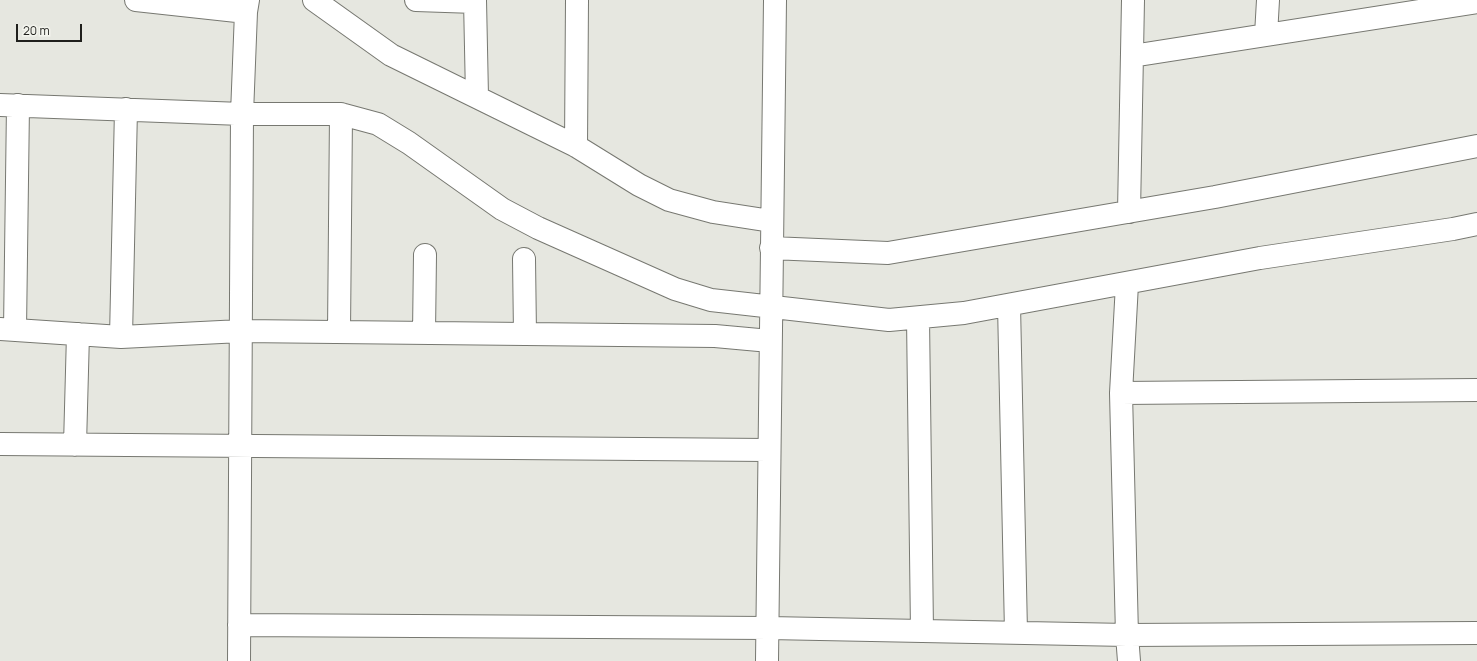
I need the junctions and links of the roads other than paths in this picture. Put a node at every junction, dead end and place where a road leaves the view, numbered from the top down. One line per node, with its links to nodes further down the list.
1 (136, 0): 10 (street)
2 (314, 0): 13 (street)
3 (416, 0): 8 (street)
4 (577, 0): 18 (street)
5 (775, 0): 21 (street)
6 (1133, 0): 12 (street)
7 (1268, 0): 11 (street)
8 (475, 1): 13 (street)
9 (1477, 2): 11 (street)
10 (247, 4): 16 (street)
11 (1266, 34): 12 (street)
12 (1132, 56): 20 (street)
13 (477, 96): 18 (street)
14 (9, 105): 15 (street); 32 (street)
15 (126, 109): 16 (street); 38 (street)
16 (242, 114): 17 (street); 33 (street)
17 (341, 114): 30 (street); 34 (street)
18 (576, 146): 21 (street)
19 (1477, 146): 20 (street)
20 (1129, 212): 25 (street)
21 (771, 222): 25 (street)
22 (1477, 224): 23 (street)
23 (1453, 230): 24 (street); 28 (street)
24 (1477, 234)
25 (771, 248): 30 (street)
26 (425, 255): 35 (street)
27 (524, 260): 37 (street)
28 (1127, 284): 29 (street); 41 (street)
29 (1009, 305): 31 (street); 49 (street)
30 (770, 306): 31 (street); 39 (street)
31 (918, 318): 48 (street)
32 (7, 329): 36 (street)
33 (241, 331): 34 (street); 38 (street); 44 (street)
34 (339, 332): 35 (street)
35 (424, 333): 37 (street)
36 (78, 334): 38 (street); 43 (street)
37 (525, 334): 39 (street)
38 (120, 337)
39 (770, 342): 45 (street)
40 (1477, 390): 41 (street)
41 (1121, 393): 51 (street)
42 (0, 444): 43 (street)
43 (75, 445): 44 (street)
44 (239, 446): 45 (street); 46 (street)
45 (768, 450): 47 (street)
46 (239, 625): 47 (street); 52 (street)
47 (769, 628): 48 (street); 53 (street)
48 (922, 631): 49 (street)
49 (1016, 632): 51 (street)
50 (1477, 633): 51 (street)
51 (1127, 635): 54 (street)
52 (239, 661)
53 (767, 661)
54 (1129, 661)

